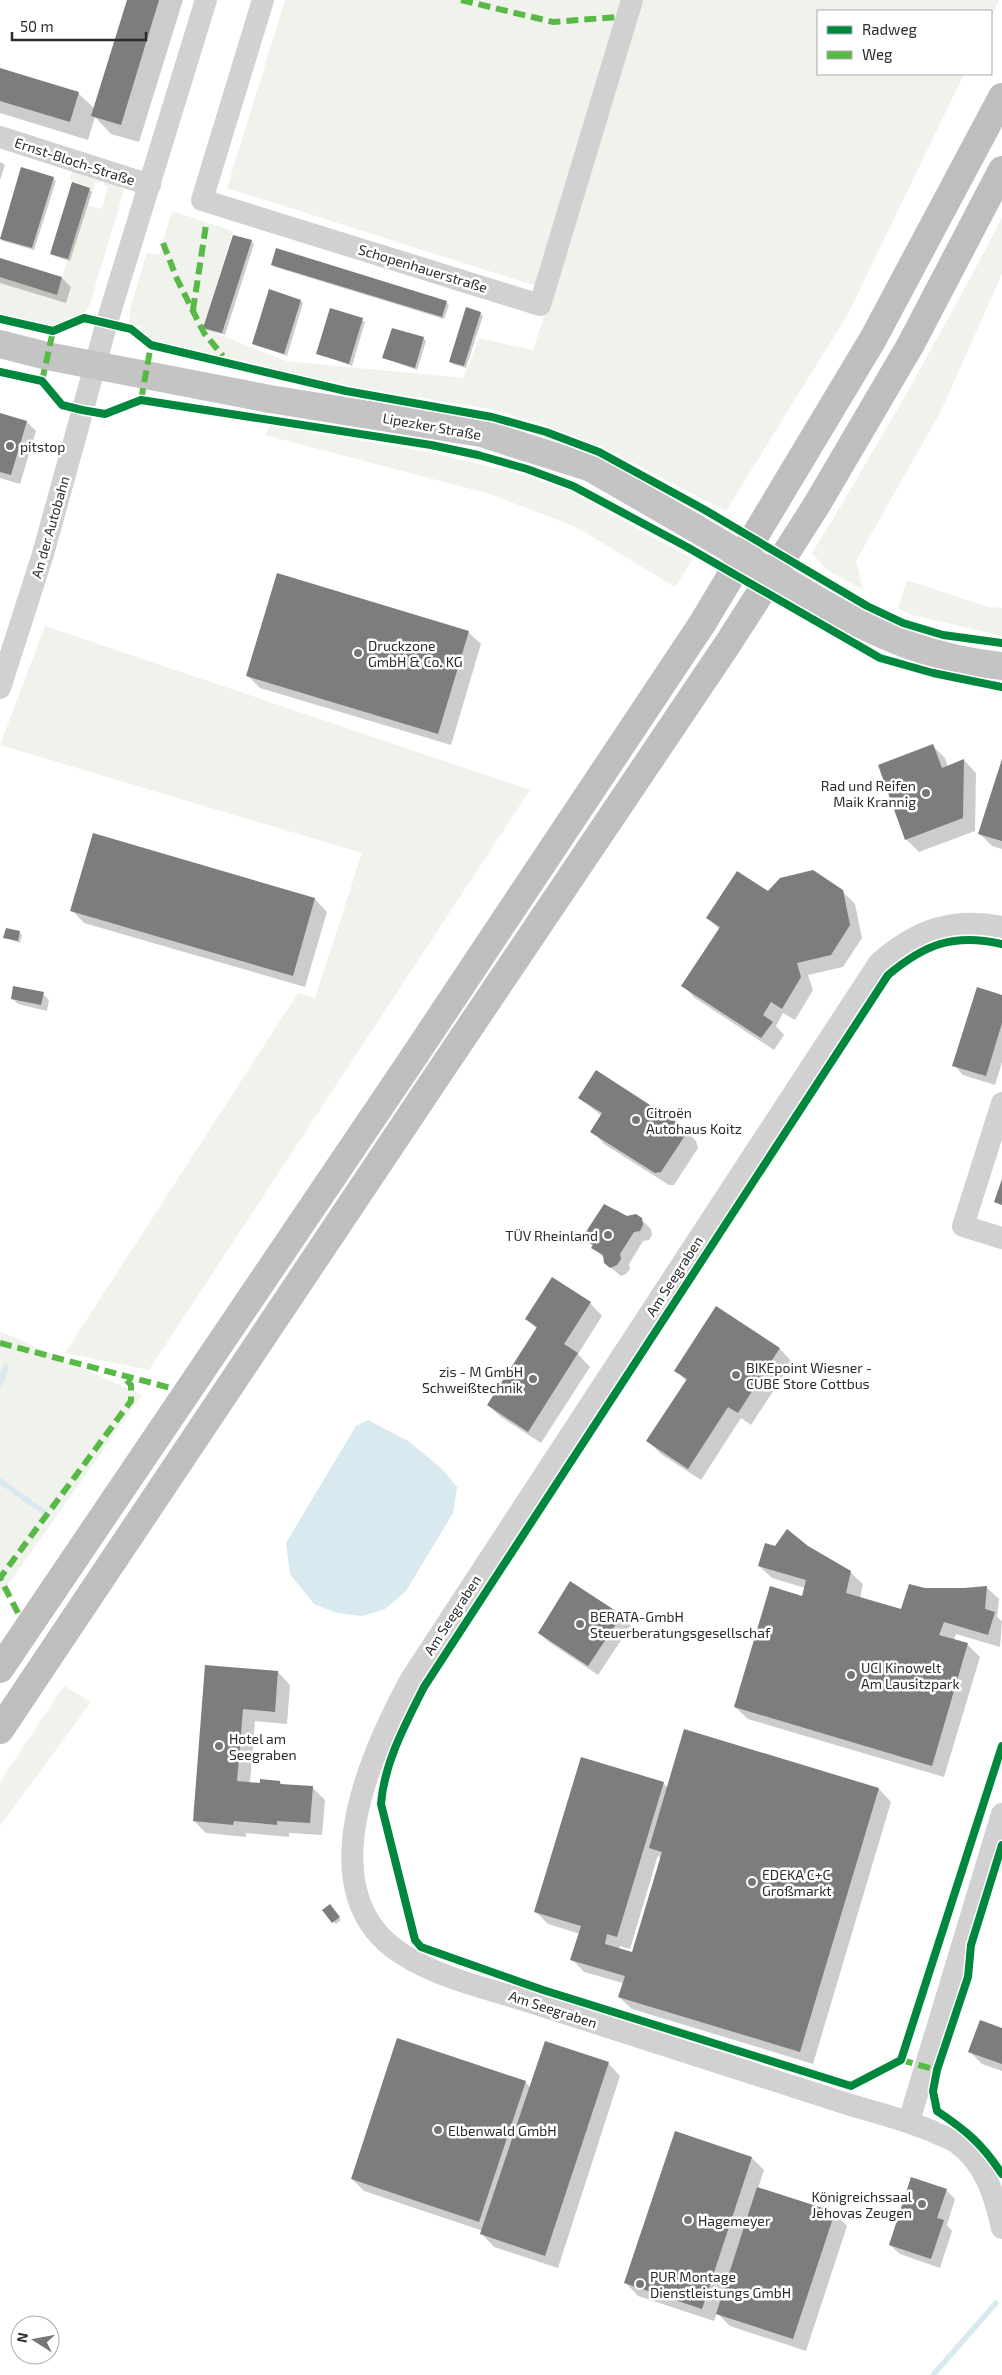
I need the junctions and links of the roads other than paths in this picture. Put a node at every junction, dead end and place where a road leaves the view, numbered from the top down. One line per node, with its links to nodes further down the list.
1 (206, 0): 7 (street)
2 (263, 0): 3 (street, Schopenhauerstraße)
3 (632, 0)
4 (1002, 97): 15 (highway)
5 (0, 137): 7 (street, Ernst-Bloch-Straße)
6 (1002, 170): 16 (highway)
7 (150, 185): 9 (street)
8 (0, 344): 9 (main road, Lipezker Straße)
9 (96, 365): 10 (main road, Lipezker Straße, bridge); 11 (street, An der Autobahn)
10 (1002, 666)
11 (0, 688)
12 (1002, 927): 18 (street, Am Seegraben)
13 (1002, 1103): 14 (street)
14 (1002, 1238)
15 (0, 1669)
16 (0, 1730)
17 (1002, 1814): 18 (street)
18 (909, 2121): 19 (street, Am Seegraben)
19 (1002, 2228)

